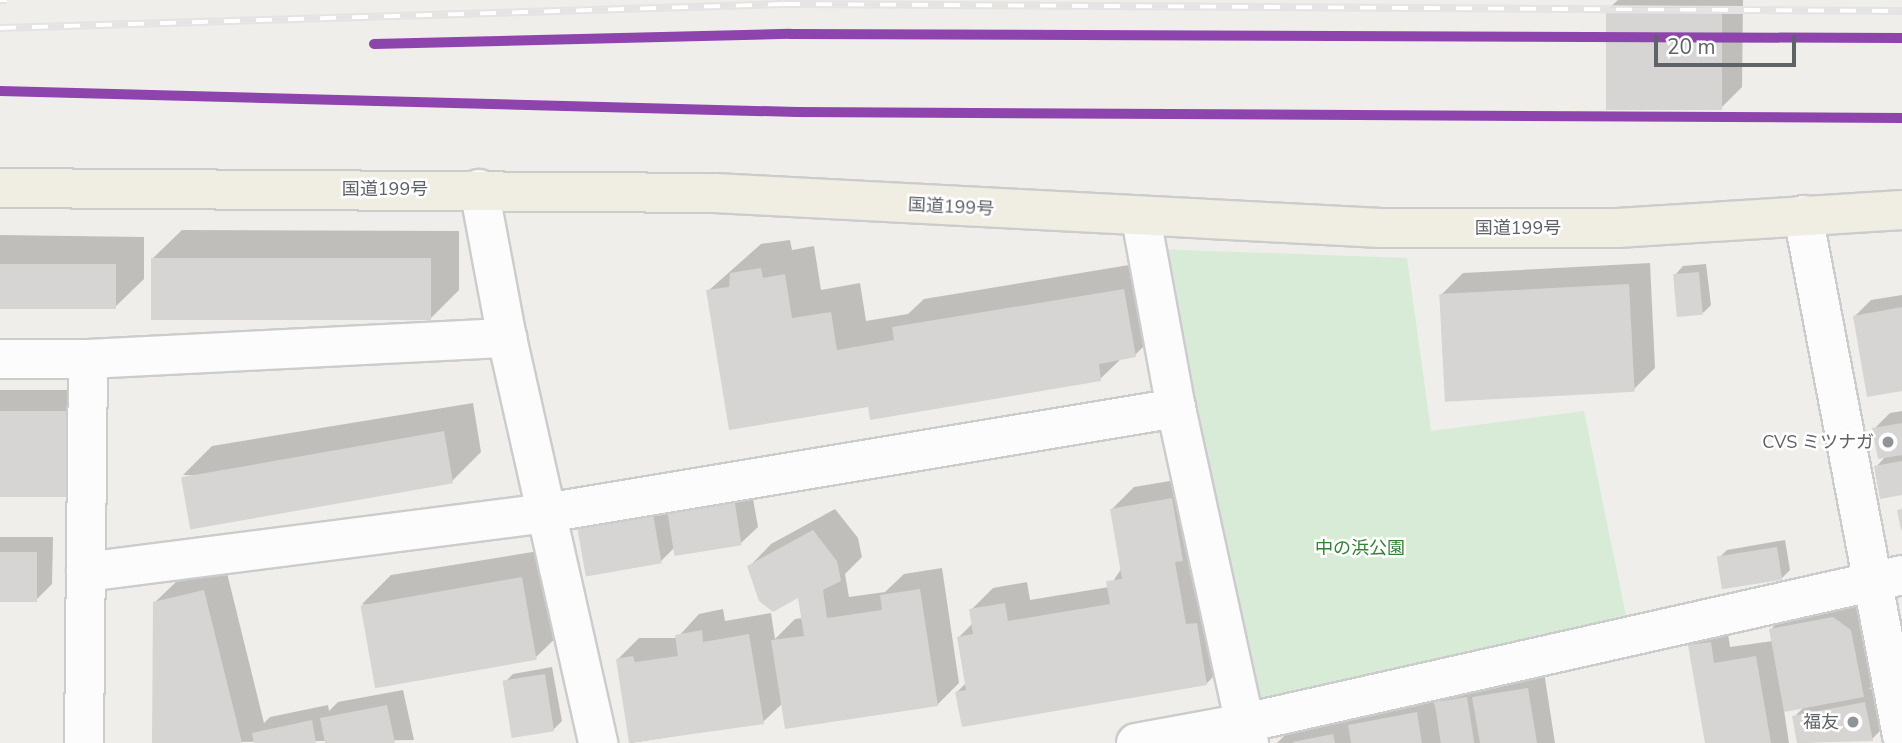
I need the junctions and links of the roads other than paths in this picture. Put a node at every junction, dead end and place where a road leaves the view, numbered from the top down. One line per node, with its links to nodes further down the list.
1 (0, 188): 2 (highway, 国道199号)
2 (479, 189): 5 (highway, 国道199号); 6 (street)
3 (1902, 210): 4 (highway, 国道199号)
4 (1804, 215): 5 (highway, 国道199号); 12 (street)
5 (1141, 218): 9 (street)
6 (507, 338): 8 (street); 10 (street)
7 (0, 359): 8 (street)
8 (88, 359): 11 (street)
9 (1176, 408): 10 (street); 13 (street)
10 (546, 513): 11 (street); 16 (street)
11 (86, 572): 15 (street)
12 (1887, 578): 13 (street); 14 (street)
13 (1247, 733): 17 (street)
14 (1902, 736)
15 (84, 743)
16 (598, 743)
17 (1136, 743)

